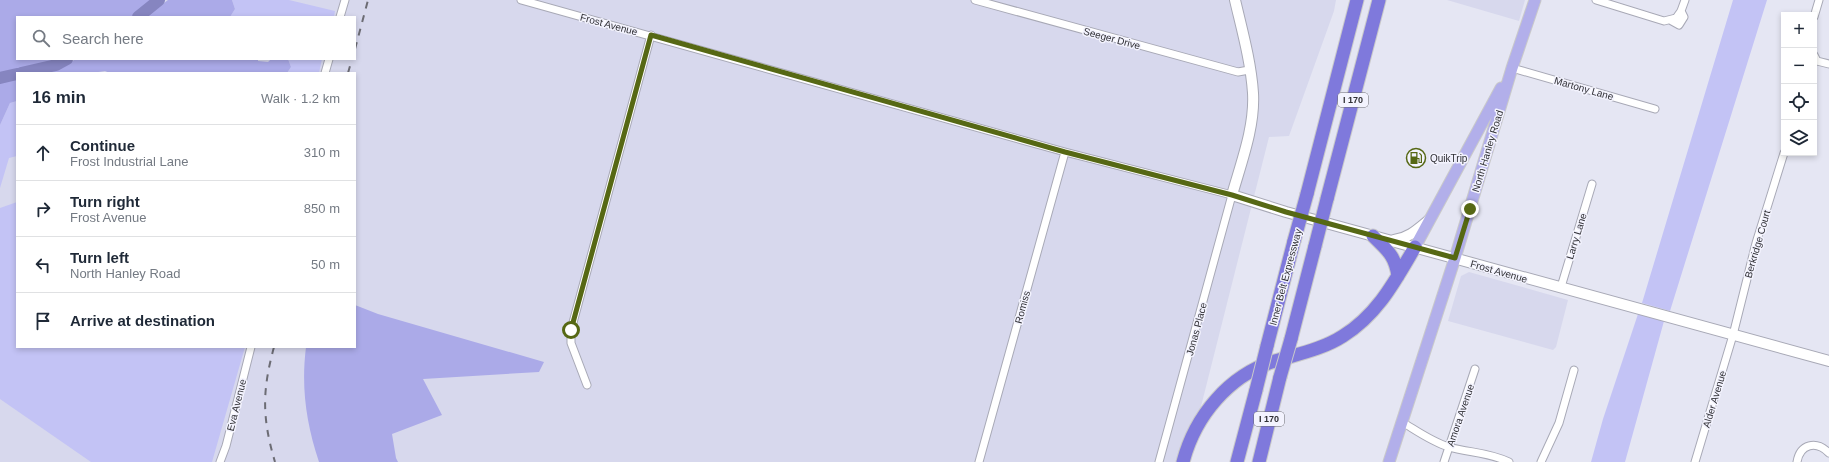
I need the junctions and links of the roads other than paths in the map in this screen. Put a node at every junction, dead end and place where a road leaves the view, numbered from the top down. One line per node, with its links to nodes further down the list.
1 (345, 0): 12 (street)
2 (521, 0): 13 (street, Frost Avenue)
3 (975, 0): 18 (street, Seeger Drive)
4 (1235, 0): 18 (street)
5 (1357, 0): 45 (highway, Inner Belt Expressway / I 170, bridge)
6 (1379, 0): 46 (highway, Inner Belt Expressway / I 170, bridge)
7 (1535, 0): 17 (main road, North Hanley Road)
8 (1596, 0): 9 (street)
9 (1684, 0)
10 (1819, 0): 11 (street)
11 (1815, 12)
12 (340, 16)
13 (651, 35): 21 (street, Frost Avenue); 37 (street)
14 (329, 60): 19 (street)
15 (1817, 61): 16 (street)
16 (1829, 64)
17 (1512, 68): 20 (street, Martony Lane); 25 (main road); 29 (main road, North Hanley Road)
18 (1250, 70): 24 (street)
19 (325, 72)
20 (1655, 109)
21 (1065, 152): 24 (street, Frost Avenue); 42 (street, Romiss)
22 (1783, 156): 32 (street, Berkridge Court)
23 (1592, 184): 31 (street, Larry Lane)
24 (1232, 195): 26 (street, Frost Avenue); 43 (street, Jonas Place)
25 (1430, 219): 27 (street); 28 (main road)
26 (1373, 236): 27 (street, Frost Avenue); 30 (highway)
27 (1390, 240): 28 (street, Frost Avenue)
28 (1415, 247): 29 (street, Frost Avenue); 30 (highway)
29 (1455, 258): 31 (street, Frost Avenue); 38 (main road, North Hanley Road)
30 (1398, 276): 44 (highway)
31 (1561, 287): 32 (street, Frost Avenue)
32 (1733, 335): 34 (street, Frost Avenue); 51 (street, Alder Avenue)
33 (251, 348): 41 (street, Eva Avenue)
34 (1829, 361)
35 (1475, 369): 39 (street, Amora Avenue)
36 (1574, 370): 50 (street)
37 (587, 386)
38 (1402, 422): 39 (street); 47 (main road, North Hanley Road)
39 (1448, 446): 48 (street, Amora Avenue); 49 (street)
40 (1829, 453): 52 (street)
41 (220, 462)
42 (979, 462)
43 (1159, 462)
44 (1183, 462)
45 (1237, 462)
46 (1259, 462)
47 (1389, 462)
48 (1444, 462)
49 (1509, 462)
50 (1542, 462)
51 (1695, 462)
52 (1797, 462)

